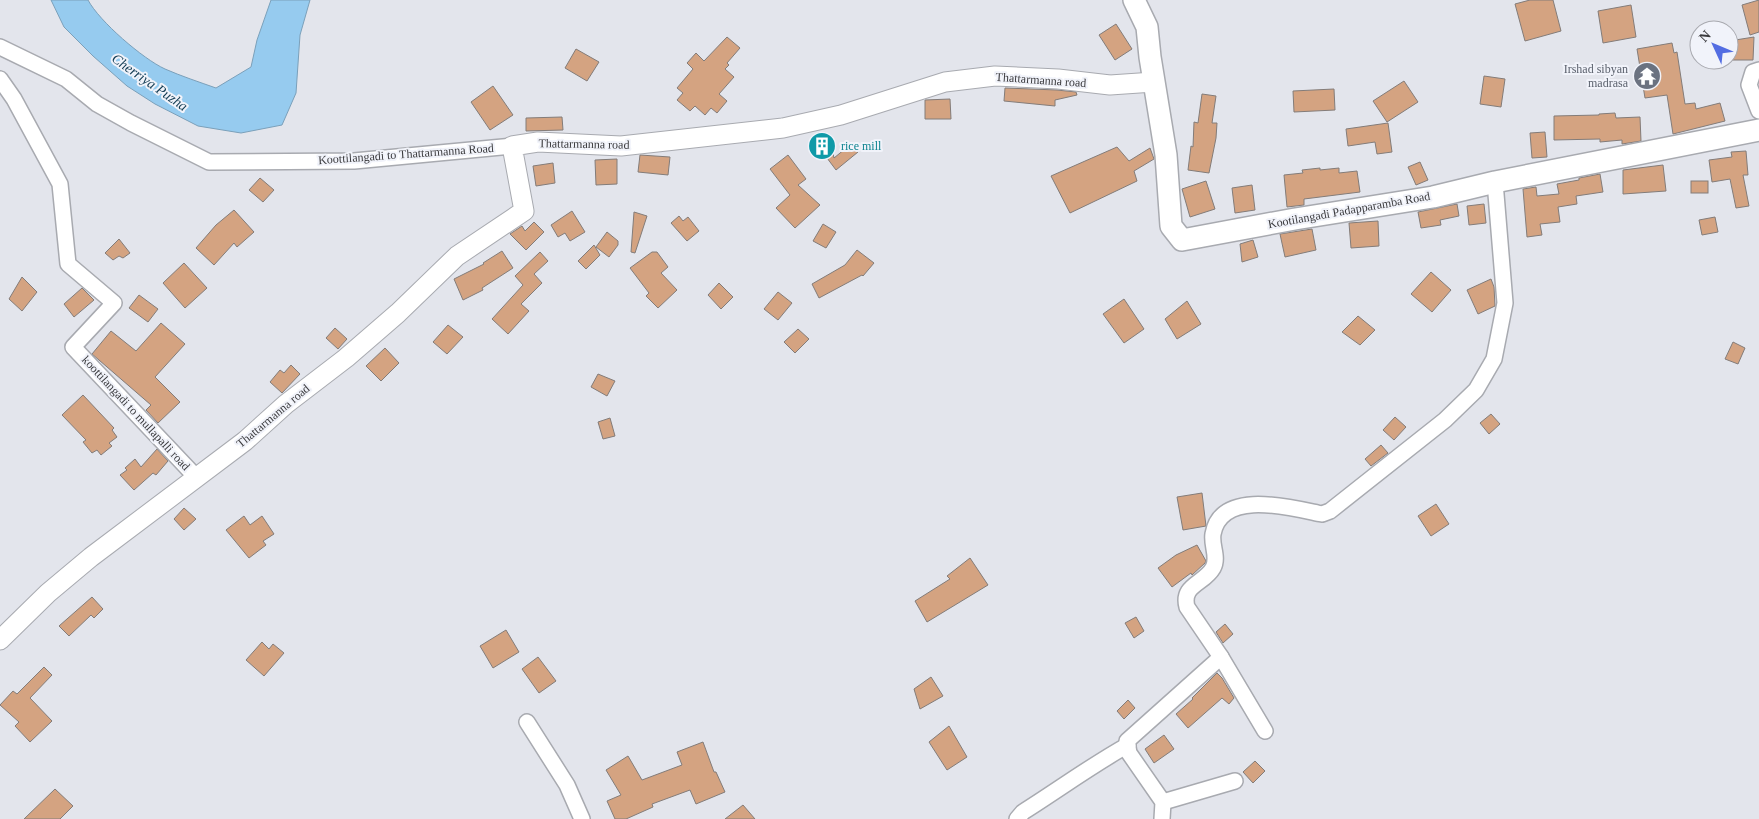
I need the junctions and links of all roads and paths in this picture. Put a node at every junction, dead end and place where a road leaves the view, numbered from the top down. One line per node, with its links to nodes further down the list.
1 (1134, 0): 5 (main road, Kootilangadi Padapparamba Road)
2 (0, 47): 8 (street, Koottilangadi to Thattarmanna Road)
3 (1759, 70): 6 (street)
4 (0, 79): 10 (street, koottilangadi to mullapalli road)
5 (1154, 82): 8 (street, Thattarmanna road); 9 (main road, Kootilangadi Padapparamba Road)
6 (1759, 111)
7 (1759, 130): 9 (main road, Kootilangadi Padapparamba Road)
8 (512, 146): 10 (street, Thattarmanna road)
9 (1495, 182): 12 (street)
10 (196, 477): 11 (street, Thattarmanna road)
11 (0, 640)
12 (1221, 657): 14 (street); 15 (street)
13 (527, 722): 18 (street)
14 (1265, 731)
15 (1128, 745): 17 (street); 19 (street)
16 (1236, 781): 17 (street)
17 (1163, 802): 20 (street)
18 (582, 819)
19 (1016, 819)
20 (1162, 819)

